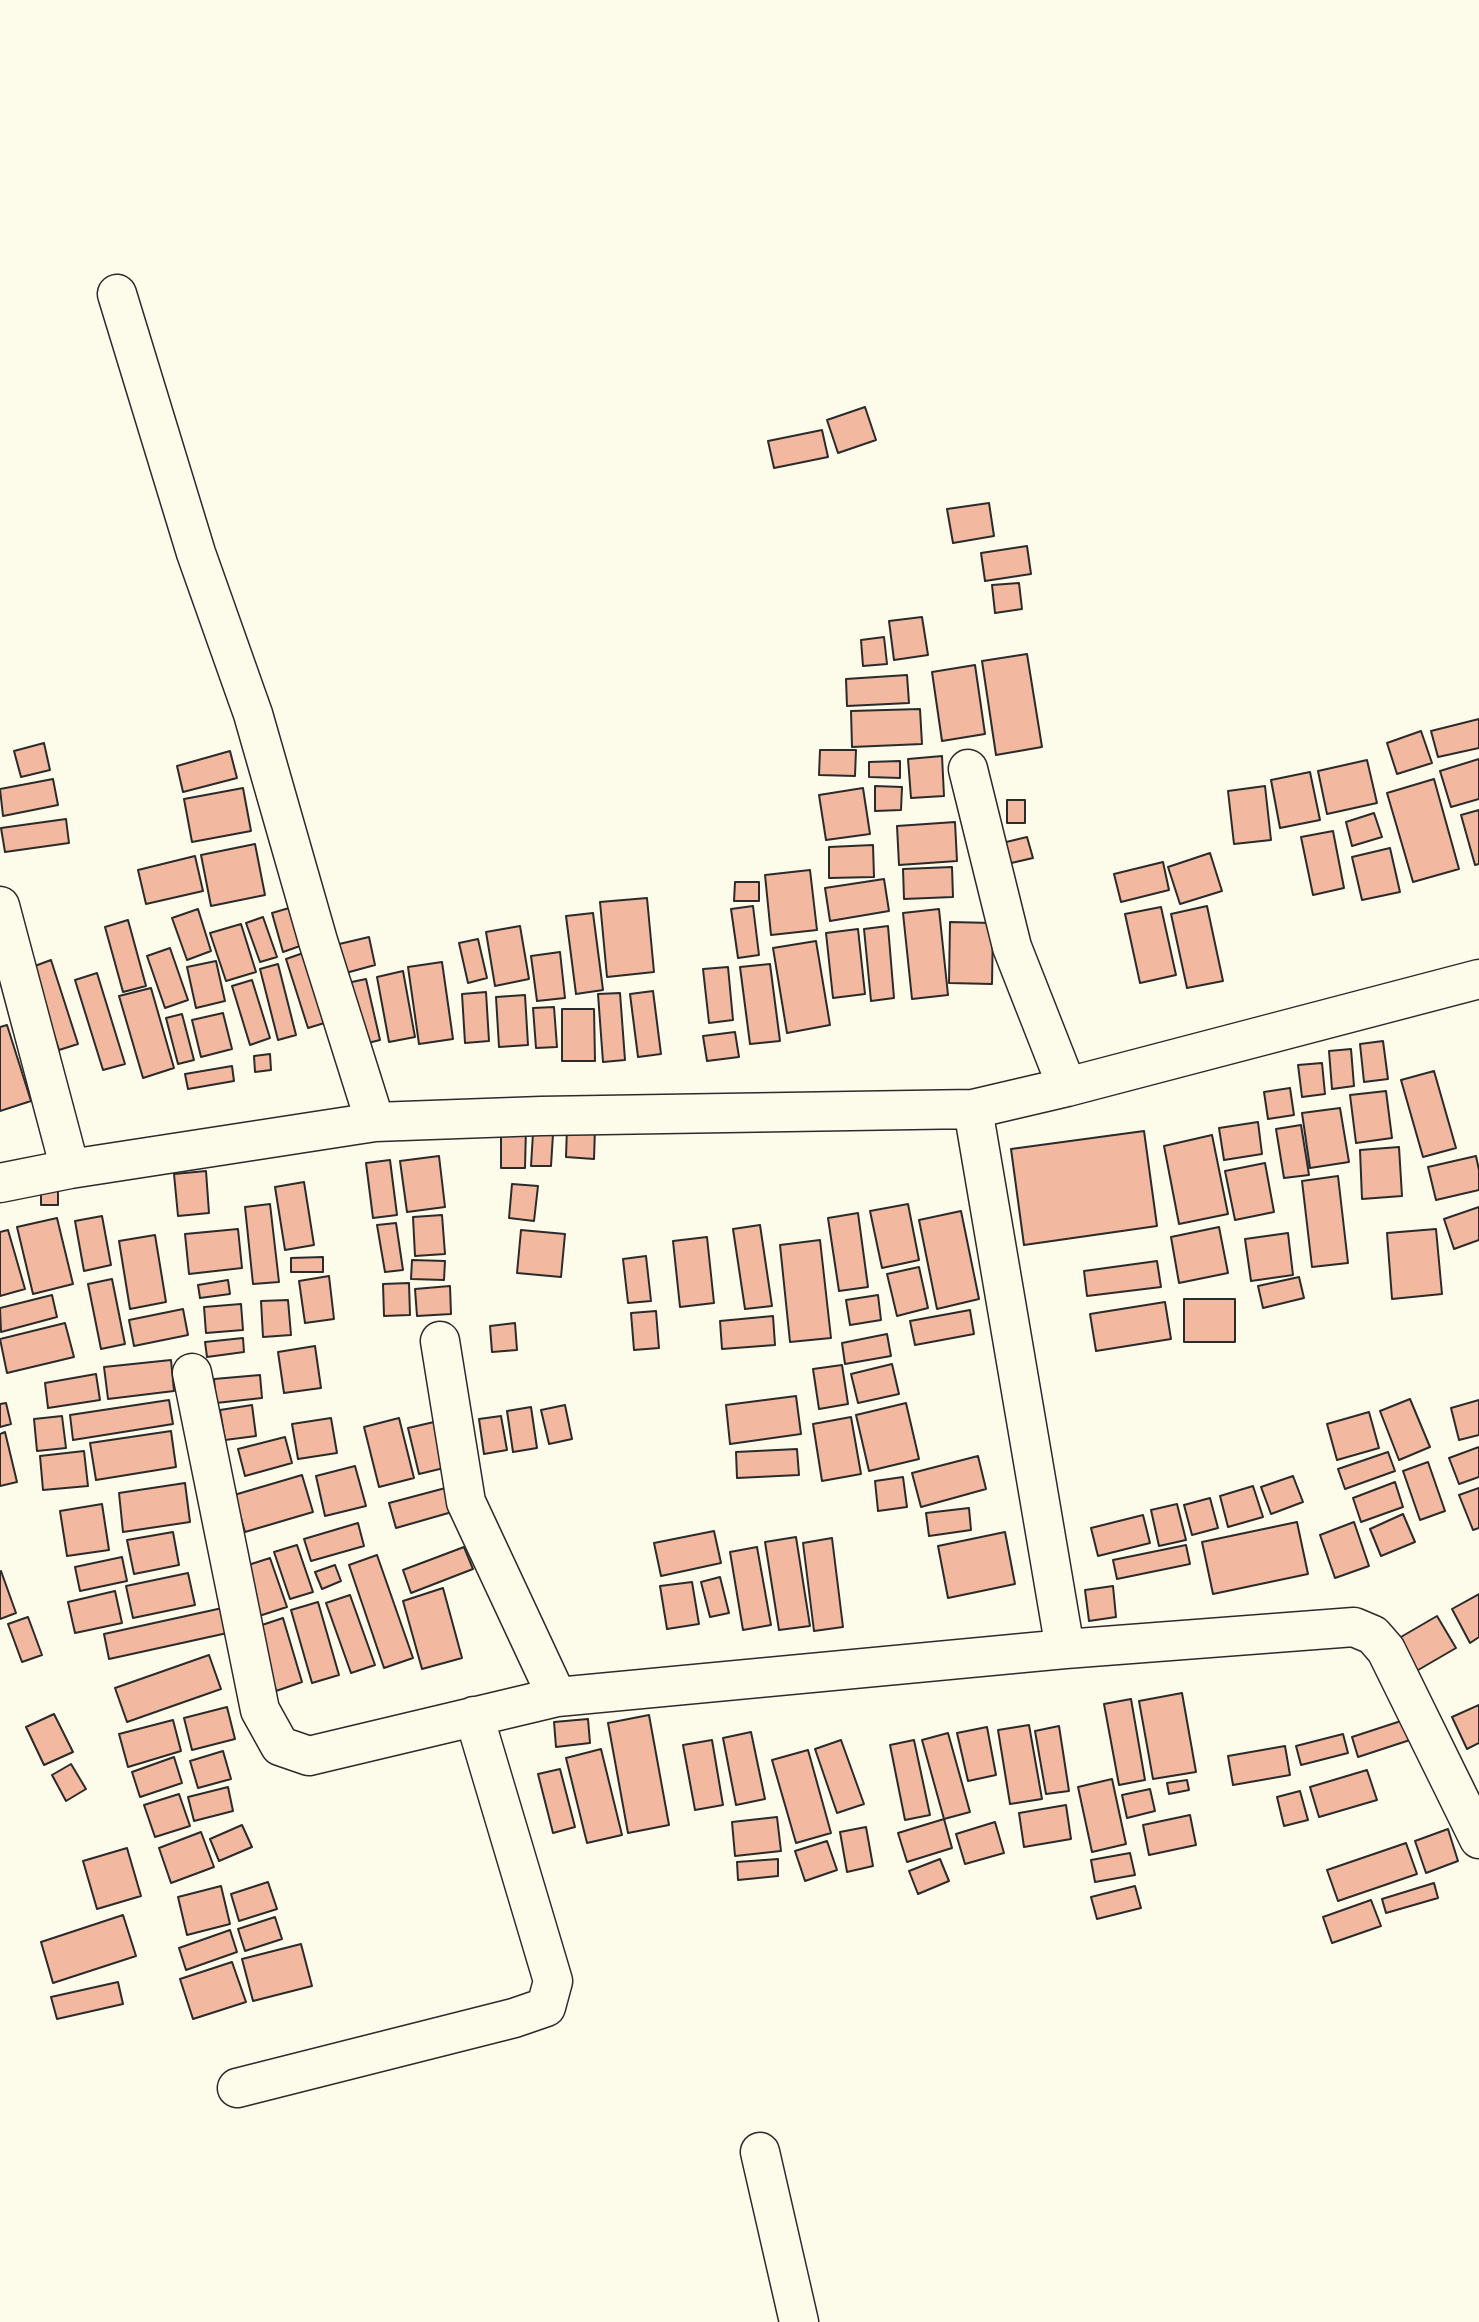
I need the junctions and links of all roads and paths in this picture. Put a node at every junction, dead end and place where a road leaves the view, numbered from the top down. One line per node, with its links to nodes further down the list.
1 (117, 294): 7 (street)
2 (968, 769): 5 (street)
3 (0, 906): 8 (street)
4 (1479, 979): 5 (street)
5 (1067, 1087): 6 (street)
6 (972, 1109): 7 (street); 12 (street)
7 (375, 1122): 8 (street)
8 (71, 1169): 9 (street)
9 (0, 1183)
10 (440, 1341): 13 (street)
11 (192, 1373): 14 (street)
12 (1065, 1649): 13 (street); 15 (street)
13 (557, 1697): 14 (street)
14 (474, 1716): 16 (street)
15 (1479, 1839)
16 (237, 2088)
17 (760, 2152): 18 (street)
18 (799, 2322)

